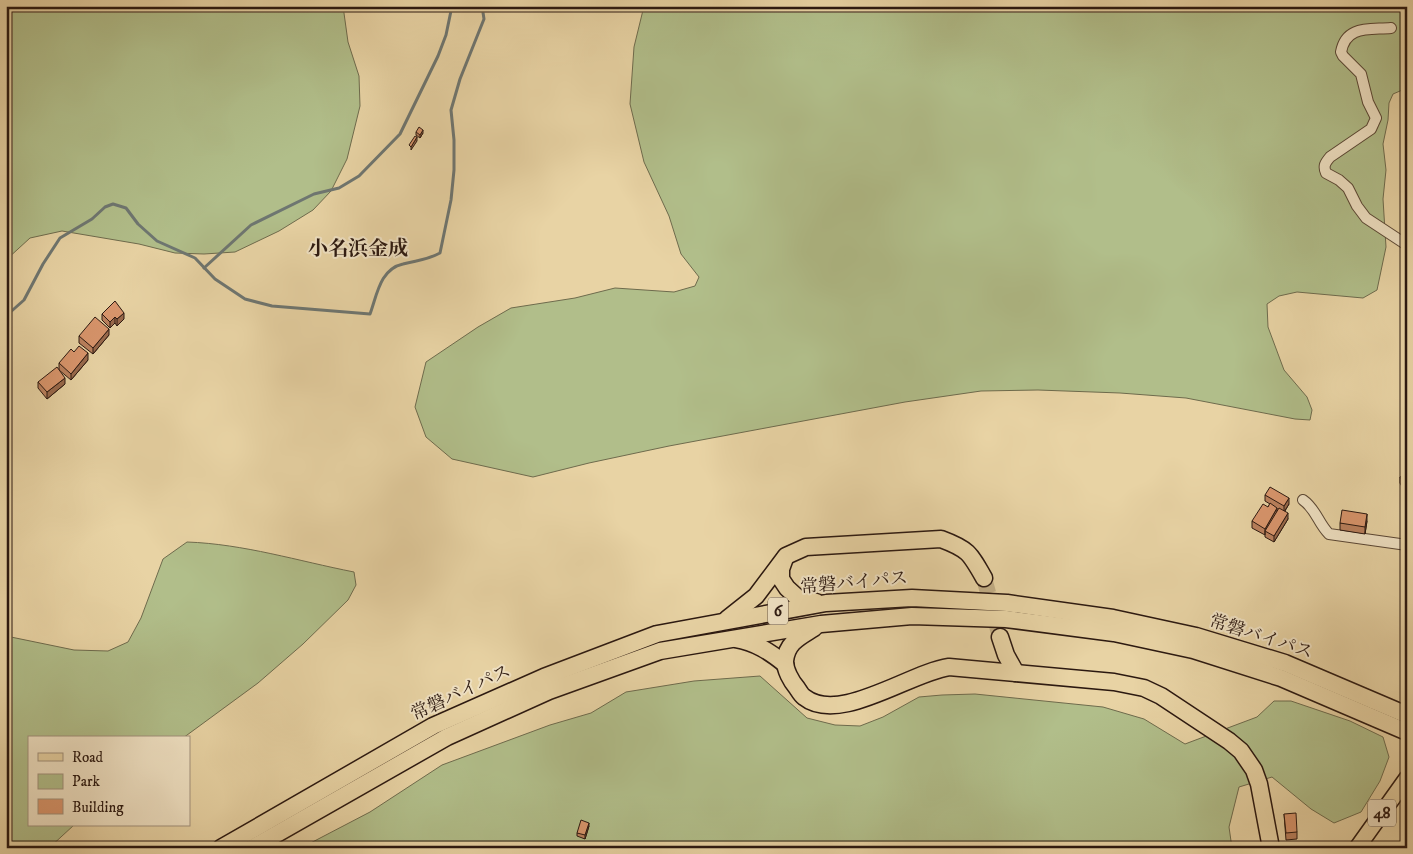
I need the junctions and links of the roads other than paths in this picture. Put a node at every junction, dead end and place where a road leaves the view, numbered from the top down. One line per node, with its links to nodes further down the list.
1 (1392, 28): 2 (street)
2 (1407, 245)
3 (1303, 500): 4 (street)
4 (1407, 545)
5 (786, 556): 6 (highway); 7 (highway); 8 (highway)
6 (984, 578)
7 (826, 603): 8 (highway, 常磐バイパス / 6); 14 (highway, 常磐バイパス / 6)
8 (725, 621): 18 (highway, 常磐バイパス / 6)
9 (821, 624): 11 (highway, 常磐バイパス / 6); 12 (highway); 14 (highway, 常磐バイパス / 6)
10 (1000, 637): 13 (highway)
11 (729, 638): 12 (highway); 19 (highway, 常磐バイパス / 6)
12 (785, 664): 13 (highway)
13 (1016, 672): 20 (highway)
14 (1369, 708): 15 (highway, 常磐バイパス / 6); 16 (highway, 常磐バイパス / 6)
15 (1407, 715)
16 (1407, 732)
17 (1407, 778): 21 (main road, 48)
18 (221, 848)
19 (252, 848)
20 (1271, 848)
21 (1357, 848)

